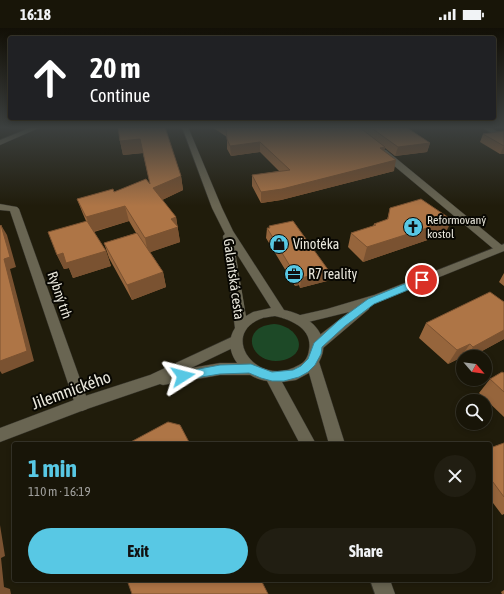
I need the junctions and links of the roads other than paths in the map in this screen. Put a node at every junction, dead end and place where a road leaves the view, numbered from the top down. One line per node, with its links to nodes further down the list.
1 (195, 153): 4 (street, Galantská cesta)
2 (384, 153): 5 (street)
3 (0, 207): 16 (street, Rybný trh)
4 (228, 231): 7 (street, Galantská cesta); 9 (street, Galantská cesta)
5 (502, 248): 6 (street)
6 (371, 302): 8 (street); 11 (street)
7 (280, 313): 8 (street); 9 (street)
8 (300, 319): 11 (street)
9 (241, 327): 10 (street)
10 (236, 340): 13 (street); 15 (street, Jilemnického)
11 (317, 346): 12 (street)
12 (312, 362): 14 (street); 19 (street)
13 (251, 369): 14 (street); 15 (street, Jilemnického)
14 (272, 377): 18 (street)
15 (154, 380): 16 (street, Jilemnického)
16 (82, 404): 17 (street, Jilemnického)
17 (0, 435)
18 (307, 442)
19 (336, 442)
20 (381, 582): 21 (street)
21 (385, 594)

